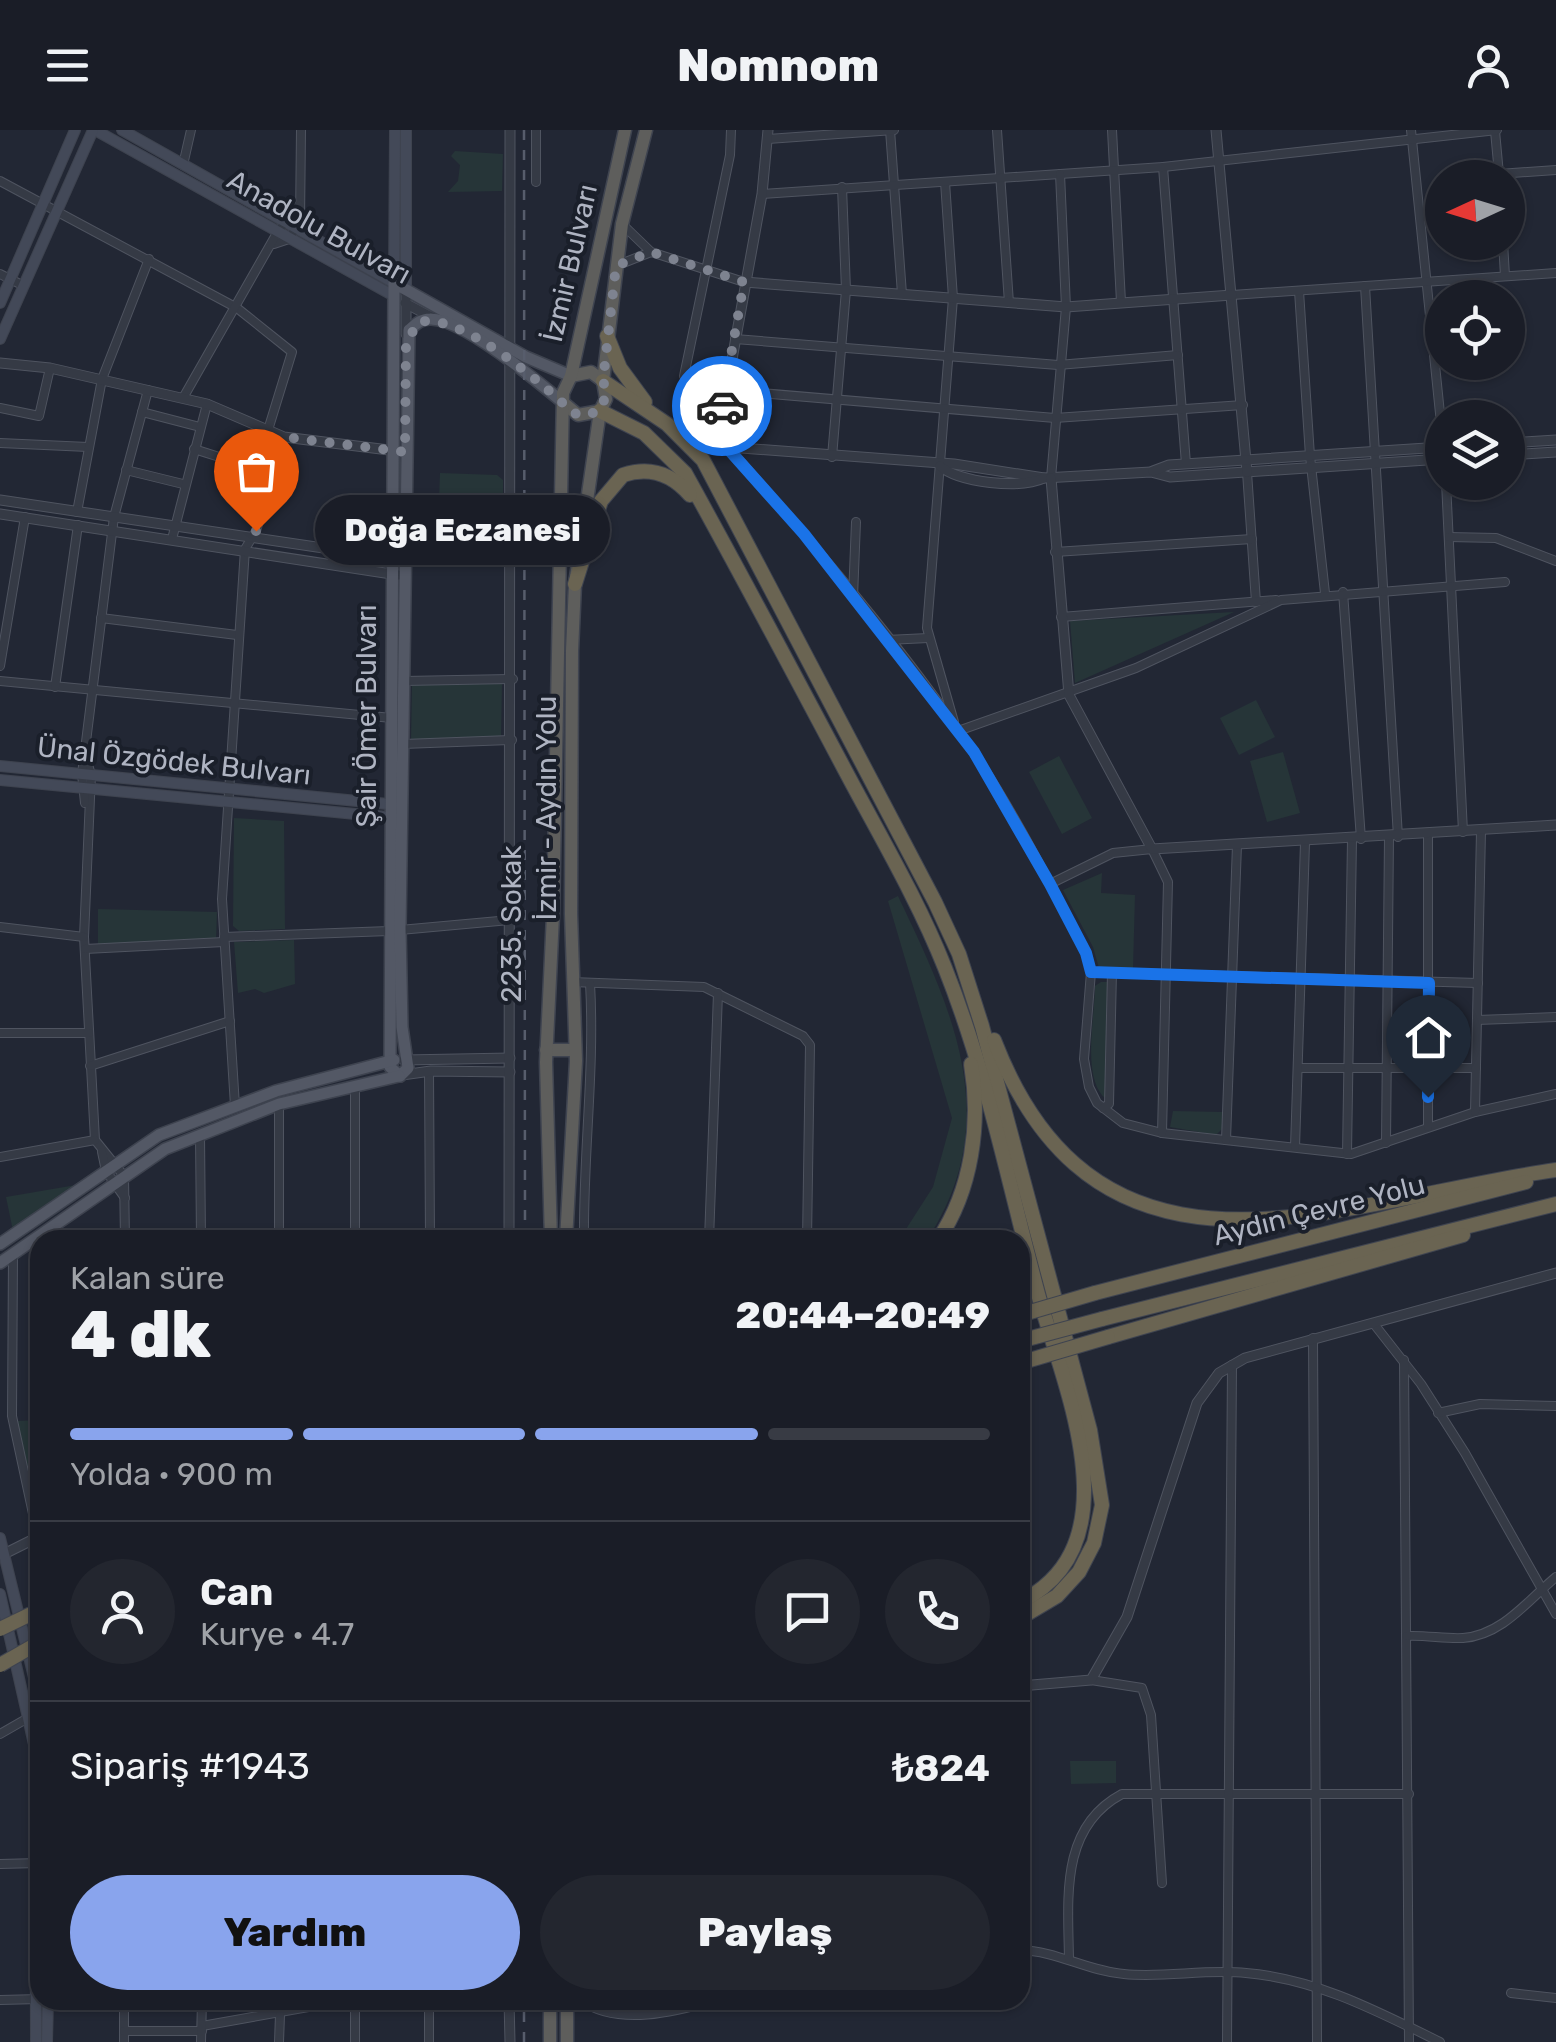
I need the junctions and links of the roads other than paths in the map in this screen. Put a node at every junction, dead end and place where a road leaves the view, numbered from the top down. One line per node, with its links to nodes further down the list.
1 (76, 130): 35 (main road)
2 (94, 130): 25 (main road, Anadolu Bulvarı); 37 (main road)
3 (122, 130): 25 (main road, Anadolu Bulvarı)
4 (192, 130): 25 (street)
5 (301, 130): 36 (street)
6 (394, 130): 41 (main road, Şair Ömer Bulvarı)
7 (406, 130): 59 (main road, Şair Ömer Bulvarı)
8 (510, 130): 75 (street, 2235. Sokak)
9 (536, 130): 30 (street)
10 (625, 130): 81 (highway, İzmir Bulvarı)
11 (646, 130): 38 (highway, İzmir Bulvarı)
12 (730, 130): 47 (street)
13 (891, 130): 18 (street); 32 (street)
14 (997, 130): 28 (street)
15 (1112, 130): 23 (street)
16 (1216, 130): 21 (street)
17 (1496, 131): 19 (street); 20 (street)
18 (768, 134): 34 (street)
19 (1412, 135): 21 (street); 51 (street)
20 (1498, 160)
21 (1219, 162): 22 (street); 61 (street)
22 (1163, 167): 23 (street); 63 (street)
23 (1114, 170): 27 (street); 65 (street)
24 (1556, 170): 26 (street)
25 (181, 173): 39 (main road, Anadolu Bulvarı)
26 (1525, 173)
27 (1060, 174): 28 (street); 67 (street)
28 (1001, 178): 31 (street); 66 (street)
29 (0, 181): 35 (street)
30 (536, 182)
31 (946, 182): 32 (street); 62 (street)
32 (893, 184): 33 (street); 60 (street)
33 (842, 187): 34 (street); 57 (street)
34 (762, 194): 54 (street)
35 (46, 204): 37 (street); 50 (main road)
36 (300, 205): 39 (street); 40 (street)
37 (59, 213): 43 (street); 55 (main road)
38 (622, 224): 42 (street); 45 (highway, İzmir Bulvarı)
39 (278, 233): 40 (main road, Anadolu Bulvarı); 68 (street)
40 (292, 234): 46 (main road, Anadolu Bulvarı); 59 (main road, Anadolu Bulvarı)
41 (394, 250): 46 (main road); 59 (main road, Şair Ömer Bulvarı)
42 (651, 252): 45 (street); 47 (street)
43 (149, 260): 68 (street); 82 (street)
44 (1504, 260): 49 (street)
45 (616, 266): 70 (highway, İzmir Bulvarı)
46 (366, 268): 59 (main road, Anadolu Bulvarı)
47 (705, 270): 54 (street); 84 (street)
48 (1556, 273): 49 (street)
49 (1505, 276): 52 (street)
50 (5, 277): 55 (street); 64 (main road)
51 (1426, 280)
52 (1442, 280)
53 (1425, 281): 56 (street)
54 (744, 282): 57 (street); 72 (street)
55 (24, 286): 71 (main road)
56 (1365, 286): 58 (street); 109 (street)
57 (846, 290): 60 (street); 74 (street)
58 (1299, 291): 61 (street); 112 (street)
59 (400, 293): 69 (street, Anadolu Bulvarı); 73 (street, Şair Ömer Bulvarı); 75 (main road, Anadolu Bulvarı); 108 (main road, Şair Ömer Bulvarı)
60 (902, 294): 62 (street)
61 (1232, 295): 63 (street); 90 (street)
62 (953, 298): 66 (street); 77 (street)
63 (1174, 298): 65 (street); 76 (street)
64 (0, 302)
65 (1121, 302): 67 (street)
66 (1009, 303): 67 (street)
67 (1066, 306): 79 (street)
68 (237, 308): 86 (street); 99 (street)
69 (436, 319): 73 (main road); 75 (main road, Anadolu Bulvarı)
70 (608, 336): 83 (highway, İzmir Bulvarı); 97 (highway)
71 (0, 339)
72 (735, 339): 74 (street); 84 (street)
73 (406, 342): 108 (main road, Şair Ömer Bulvarı)
74 (842, 346): 77 (street); 87 (street)
75 (513, 353): 81 (main road, Anadolu Bulvarı); 89 (main road, Anadolu Bulvarı); 163 (street, 2235. Sokak)
76 (1178, 354): 79 (street); 94 (street)
77 (949, 356): 79 (street); 92 (street)
78 (3, 360): 80 (street)
79 (1058, 365): 96 (street)
80 (50, 368): 82 (street); 91 (street)
81 (571, 376): 83 (highway); 89 (highway, İzmir Bulvarı)
82 (102, 380): 85 (street); 104 (street)
83 (603, 381): 93 (highway, İzmir - Aydın Yolu); 97 (highway)
84 (726, 386): 87 (street); 105 (street)
85 (148, 390): 86 (street); 95 (street)
86 (184, 398): 88 (street)
87 (838, 401): 92 (street); 113 (street)
88 (206, 404): 98 (street); 99 (street)
89 (566, 405): 93 (highway); 215 (highway, İzmir - Aydın Yolu)
90 (1242, 406): 94 (street); 114 (street)
91 (0, 408)
92 (944, 409): 96 (street); 118 (street)
93 (600, 410): 132 (highway); 147 (highway, İzmir - Aydın Yolu)
94 (1182, 410): 96 (street); 117 (street)
95 (142, 412): 98 (street); 120 (street)
96 (1055, 418): 124 (street)
97 (667, 424): 196 (highway)
98 (200, 427): 107 (street)
99 (268, 430): 100 (street)
100 (284, 437): 108 (street); 123 (street)
101 (1556, 440): 102 (street)
102 (1525, 442)
103 (0, 443): 104 (street)
104 (88, 446): 128 (street)
105 (728, 447): 113 (street); 154 (street)
106 (1425, 448): 109 (street)
107 (194, 450): 123 (street); 125 (street)
108 (399, 452): 143 (main road, Şair Ömer Bulvarı)
109 (1375, 452): 112 (street); 116 (street)
110 (1556, 452): 111 (street)
111 (1525, 454)
112 (1310, 456): 114 (street); 119 (street)
113 (832, 457): 118 (street)
114 (1246, 460): 117 (street); 122 (street)
115 (1425, 460): 116 (street)
116 (1376, 463): 119 (street); 150 (street)
117 (1186, 464): 121 (street)
118 (940, 466): 124 (street); 160 (street)
119 (1311, 468): 122 (street); 153 (street)
120 (126, 470): 125 (street); 130 (street)
121 (1151, 472): 122 (street); 124 (street)
122 (1247, 472): 140 (street)
123 (273, 474): 137 (street)
124 (1048, 478): 142 (street)
125 (183, 484): 135 (street)
126 (0, 500): 128 (street)
127 (1447, 500): 138 (street)
128 (77, 512): 130 (street)
129 (0, 514): 131 (street)
130 (114, 516): 135 (street); 136 (street)
131 (25, 518): 134 (street); 152 (street)
132 (712, 522): 147 (highway); 209 (highway)
133 (856, 522): 154 (street)
134 (78, 525): 136 (street); 166 (street)
135 (174, 526): 137 (street); 139 (street)
136 (112, 530): 139 (street); 158 (street)
137 (249, 538): 141 (street); 143 (street)
138 (1449, 538): 144 (street); 148 (street)
139 (172, 539): 141 (street)
140 (1252, 539): 142 (street); 156 (street)
141 (244, 549): 145 (street); 159 (street)
142 (1055, 552): 157 (street)
143 (399, 559): 145 (main road, Şair Ömer Bulvarı)
144 (1556, 561)
145 (398, 575): 165 (main road, Şair Ömer Bulvarı); 170 (main road, Şair Ömer Bulvarı)
146 (1506, 582): 148 (street)
147 (575, 584): 203 (highway, İzmir - Aydın Yolu)
148 (1452, 586): 150 (street); 182 (street)
149 (0, 591): 152 (street)
150 (1386, 591): 151 (street); 184 (street)
151 (1343, 592): 153 (street); 185 (street)
152 (10, 593): 162 (street)
153 (1326, 593): 155 (street)
154 (853, 597): 161 (street)
155 (1281, 600): 156 (street); 168 (street)
156 (1256, 602): 157 (street)
157 (1061, 617): 168 (street)
158 (101, 618): 159 (street); 167 (street)
159 (237, 635): 169 (street)
160 (928, 638): 161 (street); 171 (street)
161 (886, 640): 171 (street)
162 (0, 666)
163 (513, 679): 165 (street); 172 (street, 2235. Sokak)
164 (0, 681): 166 (street)
165 (404, 681): 173 (main road, Şair Ömer Bulvarı)
166 (55, 688): 167 (street)
167 (94, 691): 169 (street); 175 (street)
168 (1068, 695): 171 (street); 188 (street)
169 (232, 705): 170 (street); 178 (street)
170 (392, 718): 179 (main road, Şair Ömer Bulvarı)
171 (958, 731): 189 (street)
172 (512, 740): 173 (street); 190 (street, 2235. Sokak)
173 (404, 744): 179 (main road, Şair Ömer Bulvarı)
174 (0, 766): 175 (main road, Ünal Özgödek Bulvarı)
175 (86, 775): 177 (street); 178 (main road, Ünal Özgödek Bulvarı)
176 (0, 780): 177 (main road, Ünal Özgödek Bulvarı)
177 (85, 789): 178 (main road, Ünal Özgödek Bulvarı); 193 (street)
178 (226, 795): 179 (main road, Ünal Özgödek Bulvarı); 194 (street)
179 (397, 812): 192 (main road, Şair Ömer Bulvarı)
180 (1556, 825): 181 (street)
181 (1480, 831): 182 (street); 207 (street)
182 (1463, 832): 183 (street)
183 (1428, 834): 184 (street); 206 (street)
184 (1393, 837): 185 (street); 204 (street)
185 (1356, 839): 186 (street); 202 (street)
186 (1305, 843): 187 (street); 201 (street)
187 (1237, 845): 188 (street); 200 (street)
188 (1152, 850): 189 (street); 199 (street)
189 (1050, 884): 197 (street)
190 (510, 920): 192 (street); 217 (street, 2235. Sokak)
191 (0, 927): 193 (street)
192 (395, 929): 194 (street); 218 (main road, Şair Ömer Bulvarı)
193 (84, 937): 195 (street)
194 (224, 939): 195 (street); 211 (street)
195 (85, 949): 213 (street)
196 (959, 954): 248 (highway); 290 (highway)
197 (1091, 972): 198 (street); 233 (street)
198 (1112, 972): 199 (street); 233 (street)
199 (1166, 974): 200 (street); 237 (street)
200 (1234, 976): 201 (street); 240 (street)
201 (1300, 980): 202 (street); 221 (street)
202 (1348, 981): 204 (street); 222 (street)
203 (572, 982): 205 (street); 216 (highway, İzmir - Aydın Yolu)
204 (1388, 982): 206 (street); 223 (street)
205 (590, 983): 208 (street); 262 (street)
206 (1429, 983): 207 (street); 220 (street)
207 (1478, 984): 212 (street)
208 (718, 993): 263 (street); 264 (street)
209 (962, 1014): 265 (highway); 266 (highway)
210 (1556, 1017): 212 (street)
211 (230, 1020): 219 (street); 235 (street)
212 (1477, 1020): 224 (street)
213 (89, 1033): 214 (street); 219 (street)
214 (0, 1034)
215 (546, 1050): 216 (highway); 228 (highway, İzmir - Aydın Yolu)
216 (576, 1050): 229 (highway, İzmir - Aydın Yolu)
217 (510, 1058): 218 (street); 226 (street, 2235. Sokak)
218 (398, 1061): 227 (main road, Şair Ömer Bulvarı); 232 (main road)
219 (90, 1066): 239 (street)
220 (1428, 1067): 223 (street); 224 (street); 236 (street)
221 (1298, 1068): 222 (street); 242 (street)
222 (1348, 1068): 223 (street); 244 (street)
223 (1386, 1068): 241 (street)
224 (1476, 1068): 234 (street)
225 (429, 1071): 226 (street); 227 (street); 258 (street)
226 (510, 1072): 259 (street, 2235. Sokak)
227 (400, 1076): 230 (main road)
228 (546, 1082): 229 (highway); 260 (highway, İzmir - Aydın Yolu)
229 (574, 1084): 261 (highway, İzmir - Aydın Yolu)
230 (355, 1086): 232 (main road); 257 (street)
231 (1556, 1094): 234 (street)
232 (277, 1098): 235 (main road); 256 (street)
233 (1103, 1108): 237 (street)
234 (1475, 1112): 236 (street)
235 (236, 1113): 238 (main road); 246 (main road)
236 (1428, 1126): 241 (street)
237 (1162, 1133): 240 (street)
238 (200, 1134): 249 (main road); 255 (street)
239 (95, 1140): 243 (street); 245 (street)
240 (1226, 1140): 242 (street)
241 (1386, 1143): 244 (street)
242 (1295, 1148): 244 (street)
243 (102, 1152): 246 (street); 247 (street)
244 (1347, 1154)
245 (0, 1157)
246 (116, 1162): 247 (main road); 249 (street)
247 (106, 1171): 249 (street); 251 (main road)
248 (1556, 1172): 273 (highway, Aydın Çevre Yolu, bridge)
249 (119, 1180): 253 (main road); 254 (street)
250 (1556, 1205): 275 (highway, Aydın Çevre Yolu, bridge); 277 (highway, bridge)
251 (46, 1215): 252 (street); 267 (main road)
252 (47, 1230)
253 (55, 1230)
254 (126, 1230)
255 (201, 1230)
256 (279, 1230)
257 (355, 1230)
258 (430, 1230)
259 (509, 1230)
260 (550, 1230)
261 (567, 1230)
262 (584, 1230)
263 (709, 1230)
264 (806, 1230)
265 (943, 1230)
266 (1021, 1230)
267 (0, 1244)
268 (30, 1245): 269 (main road)
269 (13, 1254): 270 (main road); 282 (street)
270 (0, 1262)
271 (1030, 1265): 289 (highway)
272 (1556, 1273): 274 (street)
273 (1030, 1312)
274 (1374, 1324): 276 (street); 278 (street)
275 (1030, 1338)
276 (1313, 1338): 279 (street); 305 (street)
277 (1030, 1360)
278 (1404, 1360): 281 (street); 294 (street)
279 (1232, 1365): 298 (street); 303 (street)
280 (1556, 1406): 281 (street)
281 (1438, 1413): 287 (street)
282 (30, 1497)
283 (0, 1538): 285 (main road)
284 (30, 1541): 285 (street)
285 (2, 1555): 296 (main road)
286 (1556, 1576): 287 (street)
287 (1540, 1590): 292 (street); 294 (street)
288 (0, 1594): 300 (main road)
289 (1030, 1595)
290 (1030, 1612)
291 (30, 1614): 293 (highway, bridge)
292 (1556, 1614)
293 (0, 1629)
294 (1407, 1636): 306 (street)
295 (30, 1648): 297 (highway, bridge)
296 (30, 1663)
297 (0, 1665)
298 (1091, 1680): 299 (street); 304 (street)
299 (1030, 1685)
300 (30, 1697)
301 (30, 1717): 302 (street)
302 (0, 1734)
303 (1229, 1793): 304 (street); 305 (street); 312 (street)
304 (1156, 1794): 309 (street); 311 (street)
305 (1316, 1794): 306 (street); 313 (street)
306 (1409, 1794): 331 (street)
307 (30, 1863): 308 (street)
308 (0, 1864)
309 (1162, 1883)
310 (1030, 1952): 311 (street)
311 (1070, 1959): 312 (street)
312 (1227, 1972): 313 (street); 344 (street)
313 (1316, 1985): 331 (street); 345 (street)
314 (1511, 1993): 315 (street)
315 (1556, 1998)
316 (30, 1999): 317 (street)
317 (0, 2000)
318 (40, 2010): 334 (main road)
319 (43, 2010): 335 (main road)
320 (124, 2010): 333 (street)
321 (202, 2010): 332 (street)
322 (304, 2010): 330 (street)
323 (352, 2010): 339 (street)
324 (429, 2010): 340 (street)
325 (510, 2010): 341 (street)
326 (550, 2010): 342 (highway)
327 (567, 2010): 343 (highway)
328 (598, 2010): 329 (street)
329 (666, 2010)
330 (280, 2015): 332 (street); 338 (street)
331 (1409, 2027): 346 (street); 347 (street)
332 (202, 2028): 333 (street); 337 (street)
333 (124, 2031): 336 (street)
334 (36, 2042)
335 (47, 2042)
336 (124, 2042)
337 (202, 2042)
338 (279, 2042)
339 (355, 2042)
340 (429, 2042)
341 (510, 2042)
342 (550, 2042)
343 (567, 2042)
344 (1227, 2042)
345 (1316, 2042)
346 (1408, 2042)
347 (1440, 2042)

